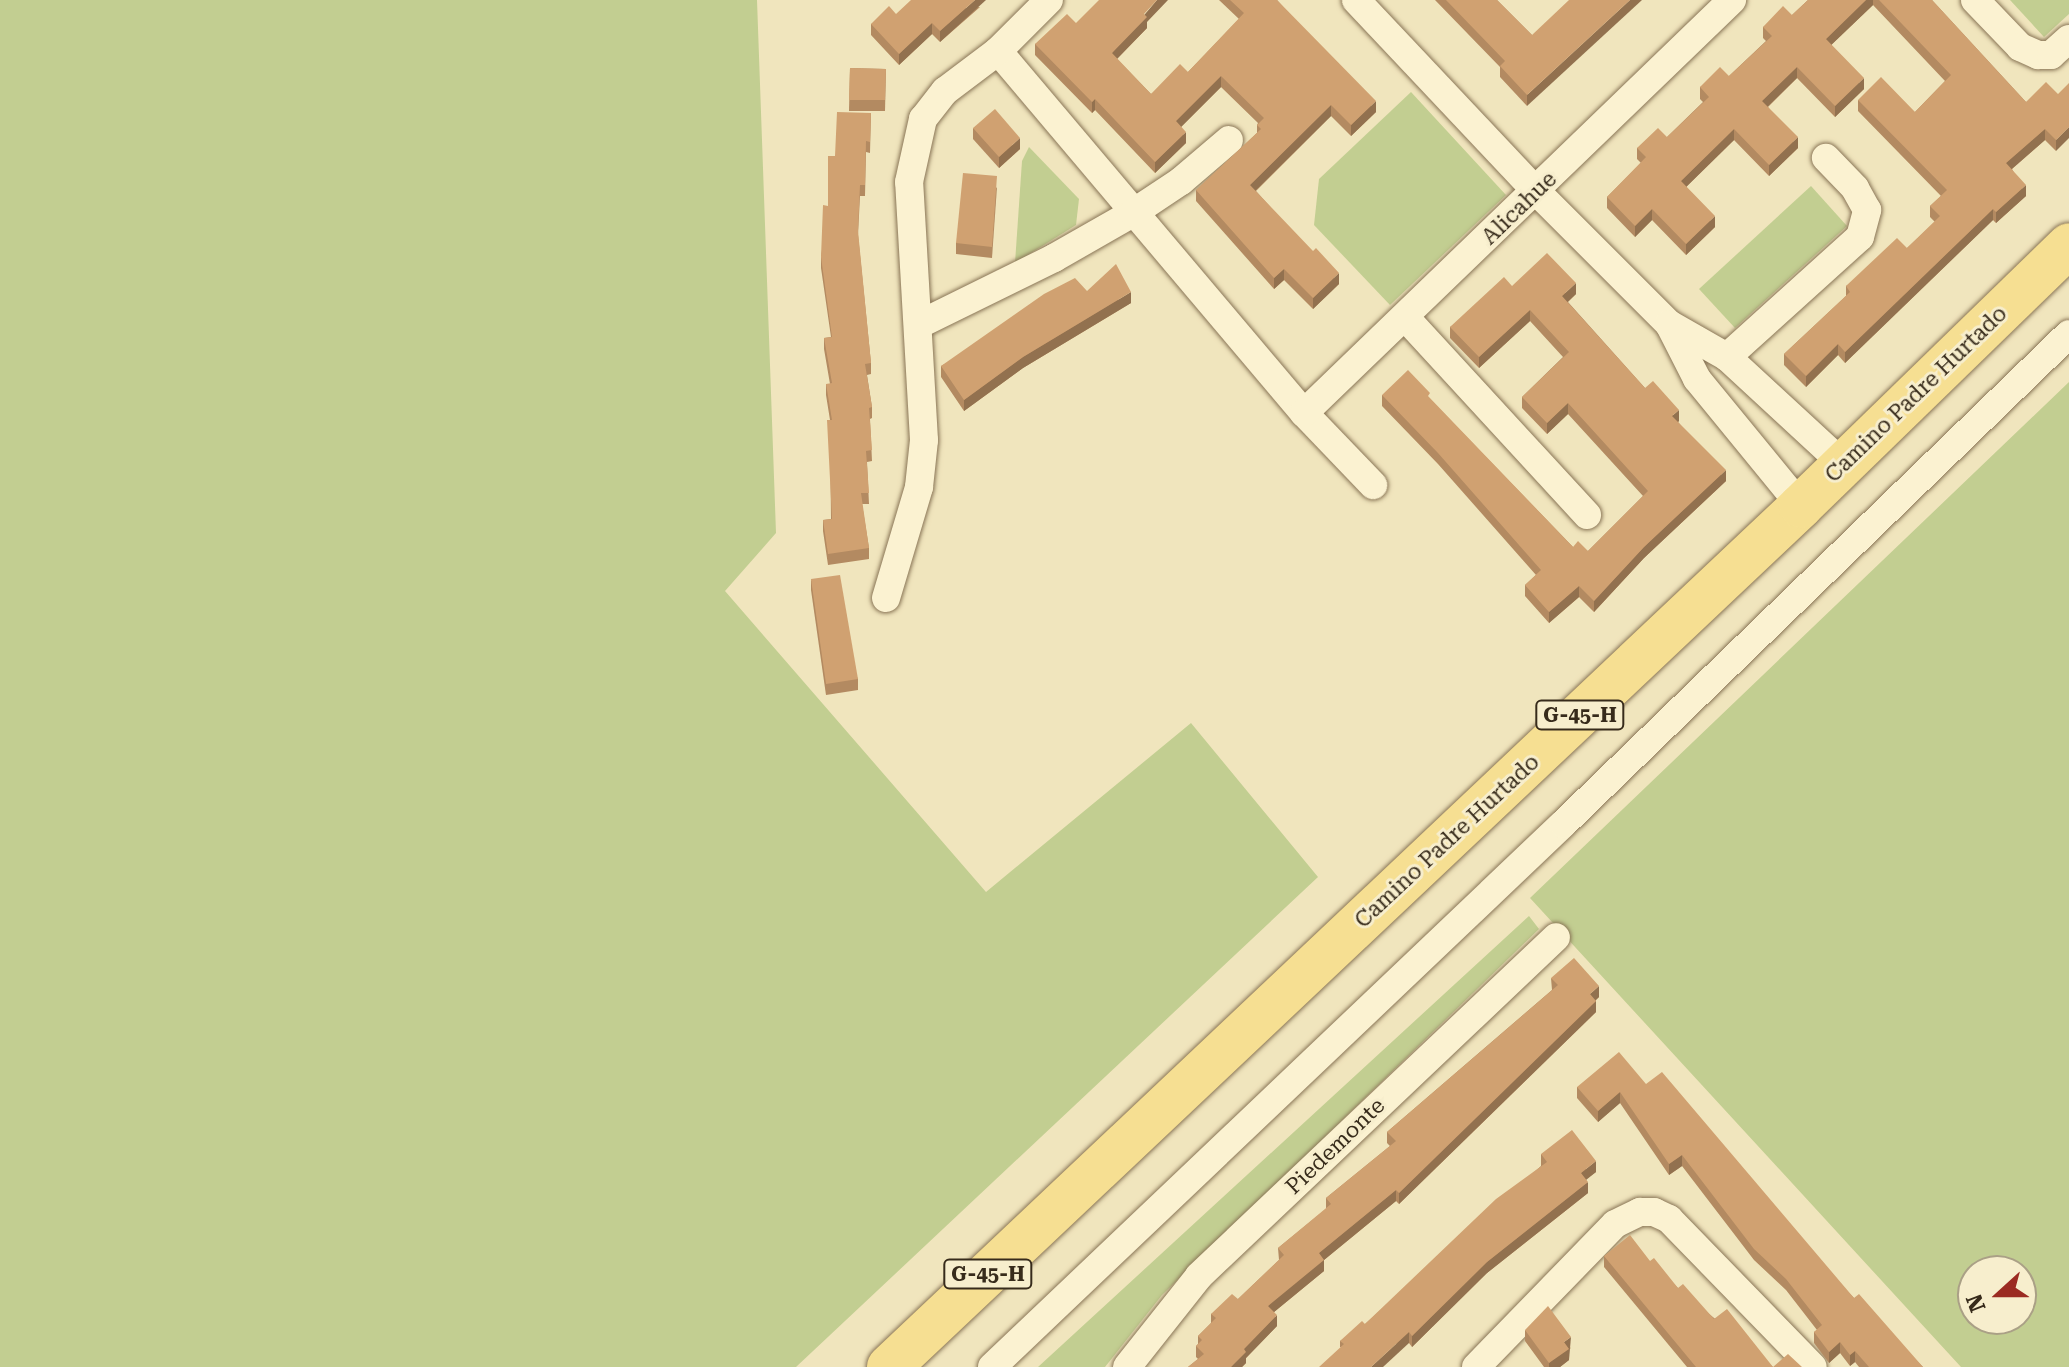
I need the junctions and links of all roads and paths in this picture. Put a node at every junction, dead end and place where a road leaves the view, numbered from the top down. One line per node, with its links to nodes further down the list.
1 (1049, 0): 6 (street)
2 (1356, 0): 9 (street)
3 (1732, 0): 9 (street, Alicahue)
4 (1975, 0): 5 (street)
5 (2069, 39)
6 (998, 51): 10 (street); 14 (street)
7 (1229, 140): 10 (street)
8 (1826, 158): 16 (street)
9 (1537, 192): 12 (street, Alicahue); 13 (street)
10 (1133, 213): 14 (street); 17 (street)
11 (2069, 245): 18 (main road, Camino Padre Hurtado / G-45-H)
12 (1405, 317): 17 (street, Alicahue); 21 (street)
13 (1669, 324): 16 (street); 20 (street)
14 (918, 325): 22 (street)
15 (2069, 334): 25 (street)
16 (1727, 357): 18 (street)
17 (1304, 413): 19 (street)
18 (1843, 464): 20 (main road, Camino Padre Hurtado / G-45-H)
19 (1373, 485)
20 (1801, 506): 24 (main road, Camino Padre Hurtado / G-45-H)
21 (1587, 515)
22 (886, 598)
23 (1556, 937): 26 (street, Piedemonte)
24 (889, 1367)
25 (992, 1367)
26 (1127, 1367)
27 (1476, 1367): 28 (street)
28 (1813, 1367)

